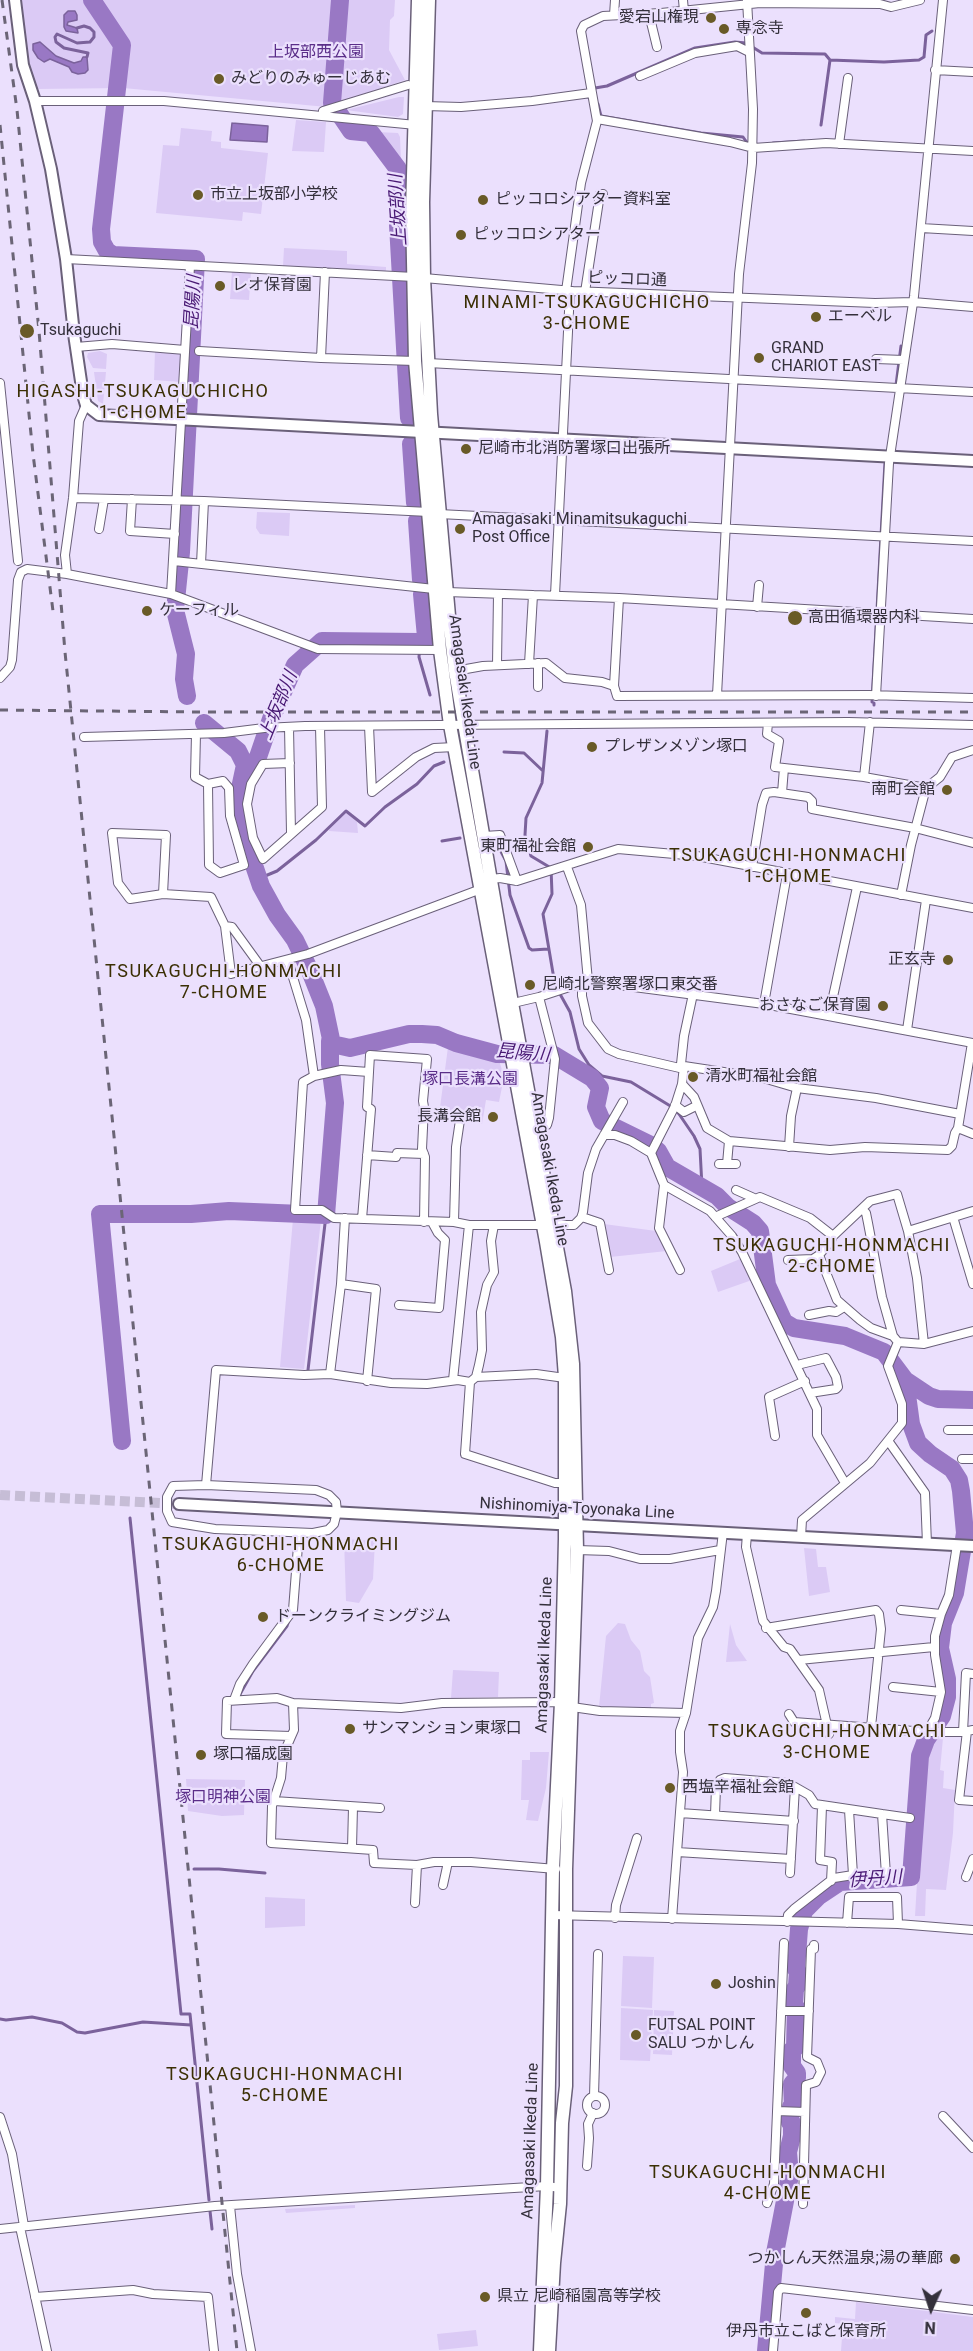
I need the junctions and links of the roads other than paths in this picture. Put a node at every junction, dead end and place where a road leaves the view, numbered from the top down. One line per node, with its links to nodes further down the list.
1 (15, 0): 20 (main road)
2 (418, 0): 24 (main road, Amagasaki Ikeda Line)
3 (429, 0): 21 (main road, Amagasaki Ikeda Line)
4 (615, 0): 11 (street)
5 (683, 0): 9 (street)
6 (920, 0): 8 (street)
7 (943, 0): 14 (street)
8 (747, 2): 9 (street); 13 (street)
9 (684, 11): 10 (street)
10 (650, 14): 11 (street); 12 (street)
11 (614, 15): 19 (street)
12 (657, 47)
13 (749, 52): 16 (street); 26 (street)
14 (935, 70): 15 (street); 27 (street)
15 (973, 72)
16 (640, 76)
17 (848, 78): 25 (street)
18 (408, 85): 22 (street)
19 (591, 93): 21 (street); 23 (street)
20 (35, 101): 24 (street); 32 (main road)
21 (425, 106): 24 (main road, Amagasaki Ikeda Line)
22 (327, 110)
23 (597, 119): 26 (street); 36 (street)
24 (419, 125): 35 (main road, Amagasaki Ikeda Line)
25 (839, 144): 26 (street); 27 (street)
26 (753, 148): 38 (street)
27 (923, 149): 28 (street); 30 (street)
28 (973, 151)
29 (603, 194): 37 (street)
30 (921, 228): 31 (street); 39 (street)
31 (973, 231)
32 (66, 259): 33 (street, ピッコロ通); 41 (main road)
33 (194, 266): 34 (street, ピッコロ通); 42 (street)
34 (325, 272): 35 (street, ピッコロ通); 44 (street)
35 (410, 277): 36 (street, ピッコロ通); 46 (main road, Amagasaki Ikeda Line); 48 (main road, Amagasaki Ikeda Line)
36 (568, 291): 37 (street, ピッコロ通); 49 (street)
37 (585, 292): 38 (street, ピッコロ通)
38 (738, 298): 39 (street, ピッコロ通); 50 (street)
39 (908, 302): 40 (street, ピッコロ通); 47 (street)
40 (973, 307)
41 (76, 347): 42 (street); 54 (main road)
42 (185, 350): 55 (street)
43 (199, 351): 44 (street)
44 (321, 358): 46 (street)
45 (876, 358): 47 (street)
46 (408, 360): 56 (main road, Amagasaki Ikeda Line)
47 (901, 360): 52 (street)
48 (428, 363): 49 (street); 56 (main road, Amagasaki Ikeda Line)
49 (566, 370): 50 (street); 57 (street)
50 (733, 379): 52 (street); 58 (street)
51 (0, 383): 73 (street)
52 (901, 388): 53 (street); 59 (street)
53 (973, 392)
54 (86, 405): 55 (main road); 61 (street)
55 (186, 420): 56 (main road); 64 (street)
56 (427, 432): 57 (main road); 66 (main road, Amagasaki Ikeda Line)
57 (563, 439): 58 (main road); 67 (street)
58 (729, 448): 59 (main road); 69 (street)
59 (890, 456): 60 (main road); 71 (street)
60 (973, 461)
61 (73, 498): 62 (street); 76 (street)
62 (104, 499): 63 (street); 68 (street)
63 (132, 499): 64 (street); 70 (street)
64 (181, 501): 65 (street); 70 (street)
65 (204, 501): 66 (street); 75 (street)
66 (434, 513): 67 (street); 78 (main road, Amagasaki Ikeda Line)
67 (559, 521): 69 (street); 81 (street)
68 (99, 529)
69 (725, 529): 71 (street); 84 (street)
70 (175, 534): 74 (street)
71 (882, 538): 72 (street); 86 (street)
72 (973, 541)
73 (18, 561)
74 (178, 561): 75 (street); 82 (street)
75 (201, 564): 78 (street)
76 (67, 574): 82 (street); 93 (street)
77 (759, 585): 85 (street)
78 (440, 590): 79 (street); 88 (main road, Amagasaki Ikeda Line); 92 (main road, Amagasaki Ikeda Line)
79 (498, 594): 80 (street); 91 (street)
80 (533, 595): 81 (street); 90 (street)
81 (555, 595): 83 (street)
82 (175, 596): 88 (street)
83 (619, 598): 84 (street); 94 (street)
84 (720, 605): 85 (street); 96 (street)
85 (757, 608): 86 (street)
86 (878, 615): 87 (street); 97 (street)
87 (973, 619)
88 (435, 650): 101 (main road, Amagasaki Ikeda Line)
89 (538, 663): 90 (street); 94 (street); 95 (street)
90 (529, 664): 91 (street)
91 (497, 665): 92 (street)
92 (455, 671): 102 (main road, Amagasaki Ikeda Line)
93 (0, 678)
94 (614, 686): 96 (street)
95 (538, 687)
96 (717, 695): 97 (street)
97 (873, 695): 98 (street)
98 (973, 698)
99 (870, 722): 100 (street); 103 (street); 113 (street)
100 (768, 723): 102 (street); 112 (street)
101 (450, 725): 102 (street); 104 (street); 109 (main road, Amagasaki Ikeda Line)
102 (464, 725): 119 (main road, Amagasaki Ikeda Line)
103 (973, 725)
104 (369, 726): 106 (street); 109 (street)
105 (289, 727): 106 (street); 107 (street); 111 (street)
106 (320, 727): 118 (street)
107 (196, 734): 108 (street); 114 (street)
108 (84, 737)
109 (454, 747): 127 (main road, Amagasaki Ikeda Line)
110 (973, 750): 115 (street)
111 (290, 763): 118 (street); 118 (street)
112 (784, 768): 113 (street); 116 (street)
113 (864, 777): 115 (street)
114 (208, 784): 114 (street)
115 (926, 788): 117 (street)
116 (782, 793): 117 (street); 122 (street)
117 (915, 828): 120 (street); 129 (street)
118 (291, 833)
119 (484, 836): 124 (main road, Amagasaki Ikeda Line); 125 (street)
120 (973, 843)
121 (567, 867): 122 (street); 125 (street); 135 (street)
122 (752, 867): 123 (street)
123 (787, 874): 126 (street); 139 (street)
124 (491, 879): 125 (street); 127 (street); 138 (main road, Amagasaki Ikeda Line)
125 (511, 880)
126 (857, 887): 129 (street); 140 (street)
127 (481, 889): 133 (street); 138 (main road, Amagasaki Ikeda Line)
128 (163, 894): 128 (street); 132 (street)
129 (901, 895): 130 (street)
130 (926, 900): 131 (street); 141 (street)
131 (973, 908)
132 (225, 926): 134 (street); 134 (street)
133 (288, 961): 134 (street); 146 (street)
134 (261, 967)
135 (585, 982): 136 (street); 137 (street); 144 (street)
136 (693, 994): 139 (street); 144 (street)
137 (539, 997): 138 (street); 154 (street)
138 (507, 1004): 143 (main road, Amagasaki Ikeda Line)
139 (764, 1004): 140 (street)
140 (830, 1015): 141 (street)
141 (907, 1030): 142 (street)
142 (972, 1043): 152 (street)
143 (516, 1056): 154 (main road, Amagasaki Ikeda Line); 178 (main road, Amagasaki Ikeda Line)
144 (684, 1068): 147 (street); 148 (street)
145 (369, 1072): 146 (street); 161 (street); 162 (street)
146 (314, 1076): 172 (street)
147 (682, 1084): 150 (street); 151 (street)
148 (797, 1088): 152 (street); 159 (street)
149 (623, 1102): 156 (street)
150 (696, 1106): 151 (street); 158 (street)
151 (675, 1107): 160 (street)
152 (960, 1114): 155 (street)
153 (460, 1120): 174 (street)
154 (535, 1127): 178 (main road, Amagasaki Ikeda Line)
155 (958, 1128): 157 (street); 159 (street)
156 (608, 1129): 160 (street); 169 (street)
157 (973, 1134)
158 (729, 1141): 159 (street); 163 (street)
159 (789, 1147)
160 (654, 1149): 164 (street)
161 (424, 1154): 162 (street); 175 (street)
162 (367, 1155): 173 (street)
163 (728, 1164)
164 (664, 1185): 170 (street); 184 (street)
165 (736, 1190): 166 (street)
166 (754, 1198): 170 (street); 180 (street)
167 (862, 1209): 179 (street); 180 (street); 191 (street)
168 (973, 1210): 171 (street)
169 (582, 1217): 178 (street); 183 (street)
170 (715, 1217): 193 (street)
171 (953, 1217): 179 (street); 186 (street)
172 (345, 1218): 173 (street); 185 (street)
173 (362, 1219): 175 (street)
174 (454, 1221): 175 (street); 176 (street)
175 (428, 1222): 187 (street)
176 (469, 1225): 177 (street); 197 (street)
177 (494, 1225): 178 (street); 196 (street)
178 (548, 1226): 195 (main road, Amagasaki Ikeda Line); 212 (main road, Amagasaki Ikeda Line)
179 (908, 1231): 192 (street)
180 (833, 1236): 181 (street)
181 (819, 1255): 182 (street); 188 (street)
182 (788, 1260)
183 (609, 1270)
184 (680, 1270)
185 (341, 1284): 194 (street); 198 (street)
186 (973, 1284)
187 (399, 1305)
188 (844, 1307): 189 (street); 191 (street)
189 (809, 1315)
190 (973, 1331): 192 (street)
191 (895, 1343): 192 (street); 204 (street)
192 (924, 1344)
193 (797, 1365): 199 (street); 200 (street)
194 (330, 1374): 198 (street); 209 (street)
195 (566, 1378): 196 (street); 207 (main road, Amagasaki Ikeda Line)
196 (473, 1379): 197 (street); 207 (street)
197 (453, 1380): 198 (street)
198 (367, 1381)
199 (805, 1381): 200 (street); 203 (street)
200 (810, 1393): 208 (street)
201 (973, 1430): 202 (street)
202 (948, 1431)
203 (775, 1436)
204 (889, 1442): 208 (street); 217 (street)
205 (962, 1459): 206 (street)
206 (973, 1459)
207 (565, 1483): 212 (main road, Amagasaki Ikeda Line)
208 (845, 1483): 216 (street)
209 (206, 1485): 211 (street); 214 (street)
210 (179, 1504): 211 (main road, Nishinomiya-Toyonaka Line)
211 (337, 1512): 212 (main road, Nishinomiya-Toyonaka Line); 214 (street)
212 (571, 1524): 213 (main road, Nishinomiya-Toyonaka Line); 219 (main road, Amagasaki Ikeda Line); 232 (main road, Amagasaki Ikeda Line)
213 (723, 1532): 215 (main road, Nishinomiya-Toyonaka Line); 220 (street)
214 (299, 1533): 230 (street)
215 (747, 1534): 216 (main road, Nishinomiya-Toyonaka Line); 223 (street)
216 (801, 1537): 217 (main road, Nishinomiya-Toyonaka Line)
217 (927, 1544): 218 (main road, Nishinomiya-Toyonaka Line)
218 (964, 1546): 222 (street)
219 (577, 1550): 220 (street); 232 (main road, Amagasaki Ikeda Line)
220 (720, 1550): 233 (street)
221 (901, 1610): 222 (street)
222 (940, 1614): 224 (street)
223 (766, 1628): 225 (street); 226 (street)
224 (934, 1647): 225 (street); 229 (street)
225 (879, 1651): 226 (street); 236 (street)
226 (799, 1660): 235 (street)
227 (973, 1674): 237 (street)
228 (893, 1687): 229 (street)
229 (941, 1692): 238 (street)
230 (237, 1700): 231 (street); 240 (street)
231 (293, 1704): 232 (street); 240 (street)
232 (566, 1704): 233 (street); 260 (main road, Amagasaki Ikeda Line)
233 (686, 1713): 248 (street)
234 (789, 1714): 235 (street)
235 (827, 1724): 236 (street); 239 (street)
236 (871, 1727): 238 (street)
237 (967, 1731): 238 (street); 243 (street)
238 (932, 1732)
239 (829, 1734)
240 (291, 1736): 242 (street)
241 (795, 1787): 244 (street); 250 (street); 252 (street)
242 (274, 1801): 245 (street); 254 (street)
243 (973, 1801)
244 (822, 1806): 247 (street); 264 (street)
245 (353, 1807): 246 (street); 254 (street)
246 (380, 1808)
247 (849, 1810): 249 (street); 262 (street)
248 (680, 1813): 250 (street); 255 (street)
249 (882, 1814): 251 (street); 262 (street)
250 (715, 1815): 252 (street)
251 (910, 1818)
252 (794, 1821): 256 (street)
253 (637, 1838): 268 (street)
254 (352, 1848): 259 (street)
255 (677, 1852): 256 (street); 269 (street)
256 (791, 1859): 261 (street)
257 (448, 1862): 259 (street); 260 (street); 265 (street)
258 (972, 1864): 263 (street)
259 (417, 1865): 266 (street)
260 (560, 1869): 267 (main road, Amagasaki Ikeda Line)
261 (790, 1873)
262 (853, 1875): 264 (street)
263 (966, 1877)
264 (831, 1881): 270 (street)
265 (443, 1885)
266 (415, 1903)
267 (559, 1916): 268 (street); 287 (main road, Amagasaki Ikeda Line); 288 (main road, Amagasaki Ikeda Line)
268 (615, 1918): 269 (street)
269 (672, 1919): 270 (street)
270 (790, 1922): 271 (street)
271 (847, 1923): 272 (street); 272 (street)
272 (898, 1924): 273 (street)
273 (973, 1930)
274 (784, 1942): 277 (street)
275 (814, 1945): 278 (street)
276 (598, 1954): 279 (street)
277 (781, 2011): 278 (street); 280 (street)
278 (809, 2011): 281 (street)
279 (594, 2096): 282 (street); 282 (street)
280 (777, 2111): 281 (street); 289 (street)
281 (805, 2112): 290 (street)
282 (593, 2113): 286 (street)
283 (943, 2116): 285 (street)
284 (0, 2117): 292 (street)
285 (973, 2148)
286 (587, 2166)
287 (547, 2186): 288 (street); 291 (street); 299 (main road, Amagasaki Ikeda Line)
288 (560, 2188): 300 (main road, Amagasaki Ikeda Line)
289 (767, 2203)
290 (802, 2204)
291 (230, 2206): 292 (street); 298 (street)
292 (22, 2226): 293 (street); 294 (street)
293 (0, 2229)
294 (35, 2297): 296 (street); 297 (street)
295 (973, 2310): 301 (street)
296 (47, 2351)
297 (214, 2351)
298 (251, 2351)
299 (540, 2351)
300 (549, 2351)
301 (773, 2351)

